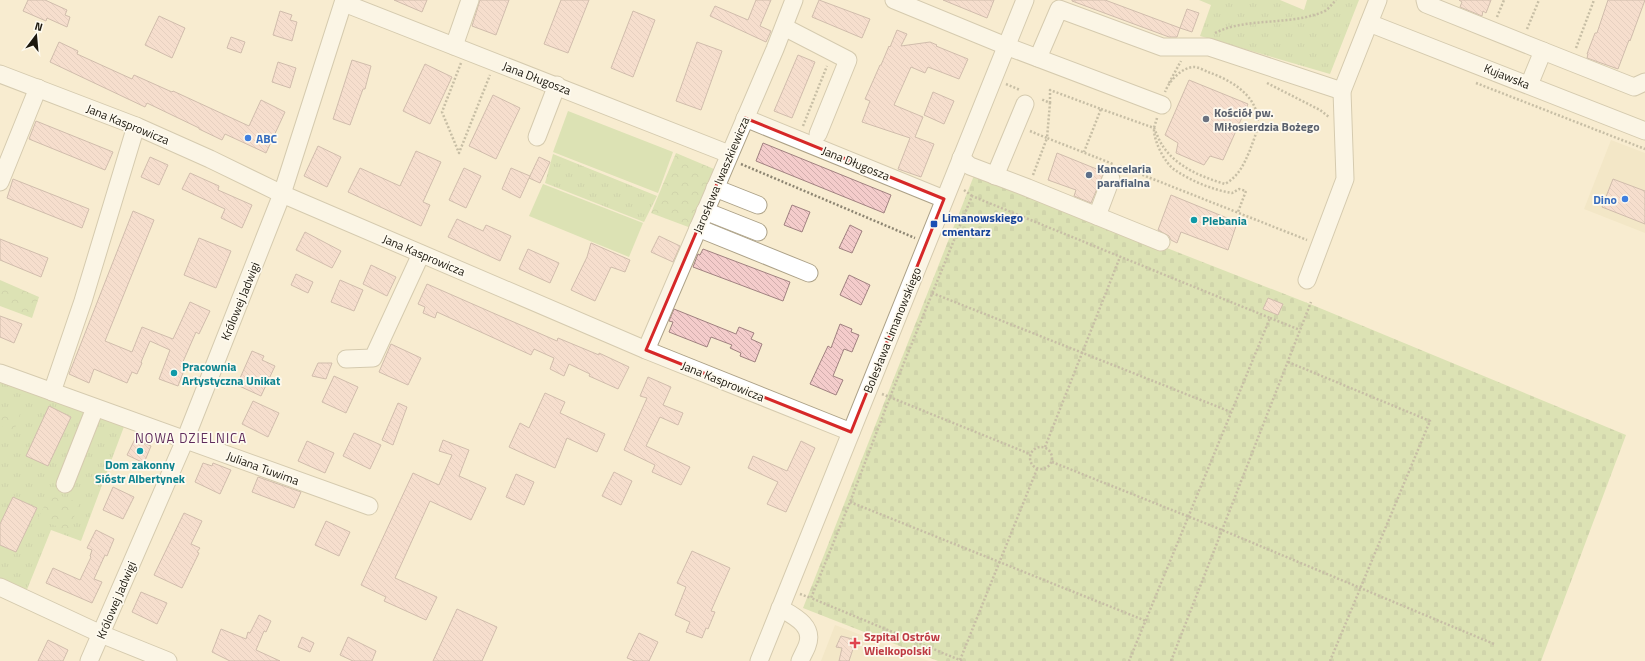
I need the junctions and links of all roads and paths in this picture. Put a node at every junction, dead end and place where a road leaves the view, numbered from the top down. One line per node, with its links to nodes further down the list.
1 (470, 0): 16 (street)
2 (794, 0): 12 (street, Jarosława Iwaszkiewicza)
3 (894, 0): 15 (street)
4 (1025, 0): 15 (street, Bolesława Limanowskiego)
5 (1336, 0): 13 (path)
6 (1378, 0): 11 (street)
7 (1425, 0): 14 (street)
8 (1539, 0): 14 (path)
9 (1594, 0): 21 (path)
10 (344, 1): 16 (street, Jana Długosza); 52 (street, Królowej Jadwigi)
11 (1369, 23): 27 (street, Kujawska); 30 (street)
12 (784, 27): 35 (street, Jarosława Iwaszkiewicza); 40 (street)
13 (1214, 34)
14 (1522, 43): 17 (street)
15 (1006, 46): 18 (street); 46 (street, Bolesława Limanowskiego)
16 (460, 48): 20 (street, Jana Długosza); 20 (path)
17 (1543, 51): 21 (street); 27 (street)
18 (1038, 58): 30 (street); 33 (street)
19 (1188, 59): 29 (path)
20 (496, 62): 26 (street, Jana Długosza)
21 (1571, 62): 24 (street)
22 (0, 74): 28 (street, Jana Kasprowicza)
23 (1474, 82): 43 (path)
24 (1645, 82)
25 (1266, 83): 38 (path)
26 (556, 85): 41 (street); 45 (street, Jana Długosza)
27 (1529, 85): 39 (street, Kujawska)
28 (38, 88): 36 (street, Jana Kasprowicza); 50 (street)
29 (1167, 88): 33 (path); 37 (path)
30 (1342, 91): 38 (street)
31 (1033, 102): 32 (path); 47 (street)
32 (1050, 103): 34 (path); 42 (path)
33 (1162, 105): 37 (path)
34 (1101, 109): 37 (path); 44 (path)
35 (745, 118): 45 (street, Jarosława Iwaszkiewicza); 53 (street, Jana Długosza)
36 (136, 126): 52 (street, Jana Kasprowicza); 76 (street)
37 (1154, 128): 56 (path)
38 (1344, 128): 62 (street)
39 (1645, 131)
40 (818, 134)
41 (537, 137)
42 (1047, 138): 44 (path); 48 (path)
43 (1645, 149)
44 (1084, 152): 56 (path)
45 (728, 156): 51 (street, Jarosława Iwaszkiewicza); 61 (path)
46 (961, 158): 47 (street); 53 (street, Bolesława Limanowskiego)
47 (995, 176): 57 (street)
48 (1032, 177)
49 (1111, 179): 57 (street)
50 (0, 182)
51 (715, 188): 54 (street); 55 (street, Jarosława Iwaszkiewicza)
52 (282, 194): 63 (street, Jana Kasprowicza); 81 (street, Królowej Jadwigi)
53 (944, 199): 61 (street, Bolesława Limanowskiego)
54 (758, 205)
55 (705, 211): 58 (street, Jarosława Iwaszkiewicza); 59 (street)
56 (1238, 212): 62 (path)
57 (1097, 216): 60 (street)
58 (698, 228): 65 (street); 71 (street, Jarosława Iwaszkiewicza)
59 (758, 232)
60 (1160, 242)
61 (926, 243): 80 (street, Bolesława Limanowskiego)
62 (1321, 245): 66 (street)
63 (420, 254): 71 (street, Jana Kasprowicza); 73 (street)
64 (1120, 257): 67 (path); 69 (path); 72 (path)
65 (809, 273)
66 (1308, 280)
67 (932, 293): 72 (path); 77 (path)
68 (1311, 302): 70 (path)
69 (1270, 318): 70 (path); 79 (path)
70 (1300, 330): 74 (path)
71 (646, 350): 80 (street, Jana Kasprowicza)
72 (1083, 353): 79 (path); 82 (path)
73 (346, 359)
74 (1288, 362): 90 (path); 93 (path)
75 (0, 374): 76 (street, Juliana Tuwima)
76 (52, 392): 78 (street, Juliana Tuwima)
77 (890, 397): 83 (path); 87 (path)
78 (95, 408): 81 (street, Juliana Tuwima); 86 (street)
79 (1231, 412): 89 (path)
80 (851, 432): 94 (street, Bolesława Limanowskiego)
81 (184, 440): 88 (street, Juliana Tuwima); 96 (street, Królowej Jadwigi)
82 (1045, 447): 83 (path); 84 (path)
83 (1030, 454): 85 (path)
84 (1052, 462): 85 (path); 89 (path)
85 (1037, 468): 91 (path)
86 (65, 484)
87 (850, 502): 91 (path); 102 (path)
88 (369, 506)
89 (1188, 517): 90 (path); 95 (path)
90 (1222, 530): 93 (path); 104 (path)
91 (1000, 562): 95 (path); 102 (path)
92 (0, 587): 96 (street)
93 (1360, 588): 97 (path); 105 (path)
94 (780, 608): 100 (street, Bolesława Limanowskiego); 101 (street)
95 (1146, 621): 103 (path)
96 (101, 634): 98 (street, Królowej Jadwigi); 99 (street)
97 (1494, 644)
98 (89, 661)
99 (168, 661)
100 (759, 661)
101 (800, 661)
102 (961, 661)
103 (1130, 661)
104 (1171, 661)
105 (1330, 661)

